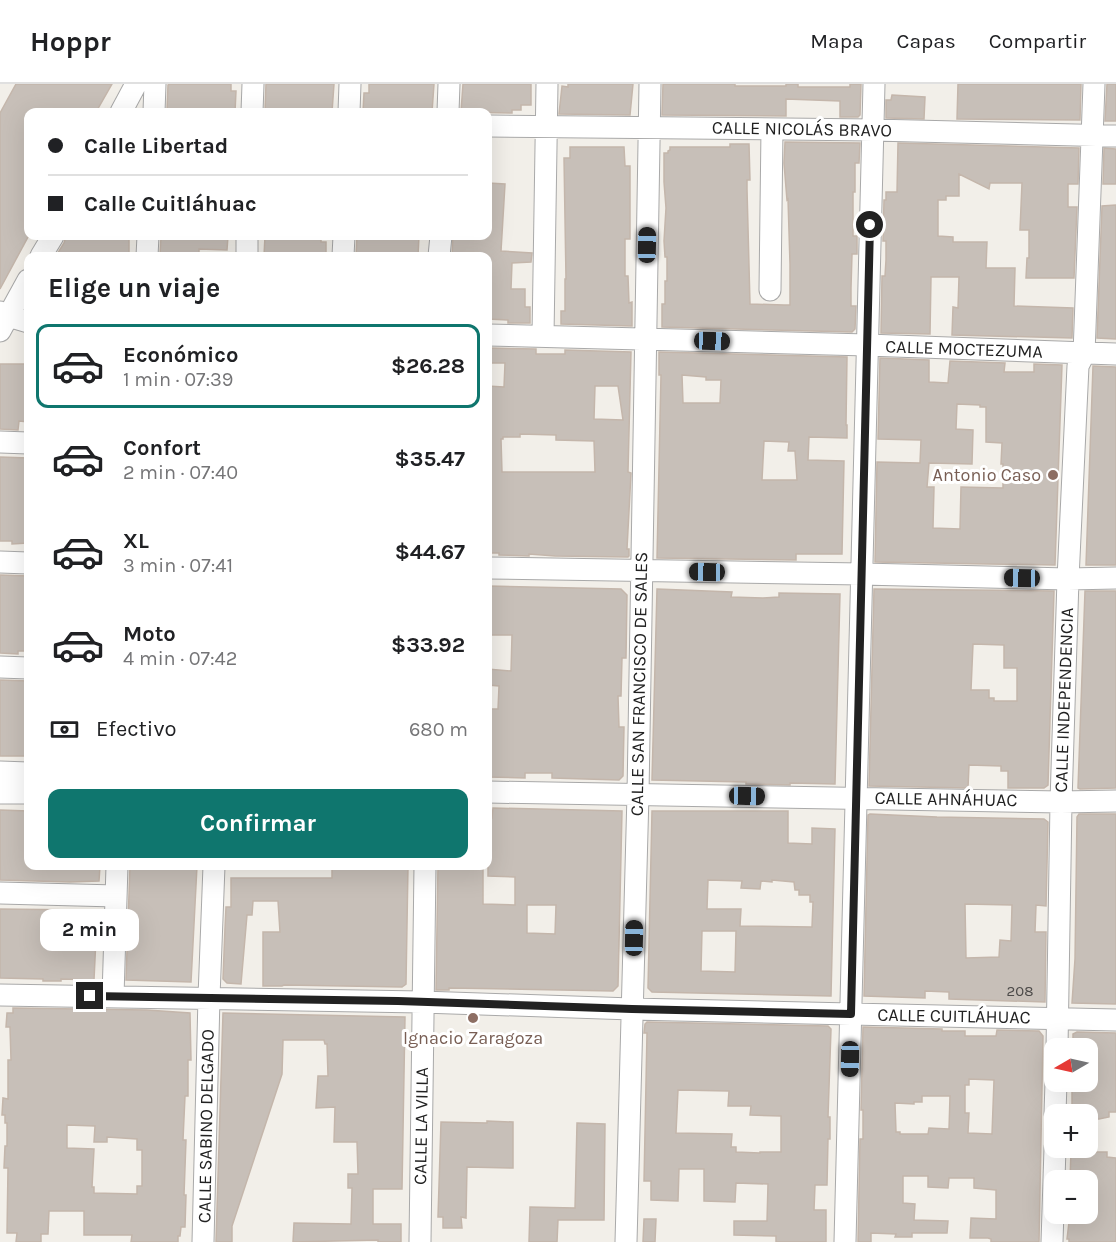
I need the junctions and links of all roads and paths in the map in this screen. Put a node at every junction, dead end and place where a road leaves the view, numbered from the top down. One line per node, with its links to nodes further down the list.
1 (136, 84): 10 (street)
2 (155, 84): 11 (street)
3 (253, 84): 12 (street)
4 (350, 84): 13 (street)
5 (449, 84): 14 (street)
6 (547, 84): 15 (street)
7 (650, 84): 17 (street, CALLE SAN FRANCISCO DE SALES)
8 (874, 84): 19 (street)
9 (1094, 84): 20 (street, CALLE INDEPENDENCIA)
10 (123, 108)
11 (154, 108)
12 (252, 108)
13 (349, 108)
14 (448, 108)
15 (547, 125): 16 (street, CALLE NICOLÁS BRAVO); 17 (street, CALLE NICOLÁS BRAVO); 26 (street)
16 (492, 126)
17 (649, 127): 18 (street, CALLE NICOLÁS BRAVO); 27 (street, CALLE SAN FRANCISCO DE SALES)
18 (772, 129): 19 (street, CALLE NICOLÁS BRAVO); 23 (street)
19 (873, 130): 20 (street, CALLE NICOLÁS BRAVO); 28 (street)
20 (1091, 136): 21 (street, CALLE NICOLÁS BRAVO); 29 (street, CALLE INDEPENDENCIA)
21 (1116, 136)
22 (24, 288): 24 (street)
23 (770, 290)
24 (9, 320)
25 (492, 335): 26 (street, CALLE MOCTEZUMA)
26 (543, 336): 27 (street, CALLE MOCTEZUMA)
27 (645, 339): 28 (street, CALLE MOCTEZUMA); 36 (street, CALLE SAN FRANCISCO DE SALES)
28 (867, 345): 29 (street, CALLE MOCTEZUMA); 37 (street)
29 (1084, 354): 30 (street, CALLE MOCTEZUMA); 39 (street, CALLE INDEPENDENCIA)
30 (1116, 354)
31 (0, 442): 32 (street)
32 (24, 443)
33 (0, 562): 34 (street)
34 (24, 563)
35 (492, 568): 36 (street)
36 (641, 571): 37 (street); 47 (street, CALLE SAN FRANCISCO DE SALES)
37 (862, 574): 39 (street); 48 (street)
38 (1116, 578): 39 (street)
39 (1068, 579): 49 (street, CALLE INDEPENDENCIA)
40 (0, 667): 41 (street)
41 (24, 668)
42 (0, 772): 43 (street)
43 (24, 773)
44 (492, 792): 47 (street, CALLE AHNÁHUAC)
45 (0, 793): 46 (street)
46 (24, 793)
47 (638, 794): 48 (street, CALLE AHNÁHUAC); 60 (street, CALLE SAN FRANCISCO DE SALES)
48 (856, 797): 49 (street, CALLE AHNÁHUAC); 61 (street)
49 (1061, 801): 50 (street, CALLE AHNÁHUAC); 62 (street, CALLE INDEPENDENCIA)
50 (1116, 801)
51 (117, 870): 55 (street)
52 (214, 870): 58 (street, CALLE SABINO DELGADO)
53 (425, 870): 59 (street, CALLE LA VILLA)
54 (0, 893): 55 (street)
55 (116, 896): 57 (street)
56 (0, 995): 57 (street, CALLE CUITLÁHUAC)
57 (113, 996): 58 (street, CALLE CUITLÁHUAC)
58 (209, 997): 59 (street, CALLE CUITLÁHUAC); 66 (street, CALLE SABINO DELGADO)
59 (422, 1002): 60 (street, CALLE CUITLÁHUAC); 67 (street, CALLE LA VILLA)
60 (632, 1009): 61 (street, CALLE CUITLÁHUAC); 68 (street, CALLE SAN FRANCISCO DE SALES)
61 (851, 1014): 62 (street, CALLE CUITLÁHUAC); 69 (street)
62 (1058, 1019): 63 (street, CALLE CUITLÁHUAC); 64 (street, CALLE INDEPENDENCIA)
63 (1116, 1020)
64 (1057, 1038)
65 (1055, 1158): 70 (street)
66 (203, 1242)
67 (420, 1242)
68 (627, 1242)
69 (845, 1242)
70 (1052, 1242)

